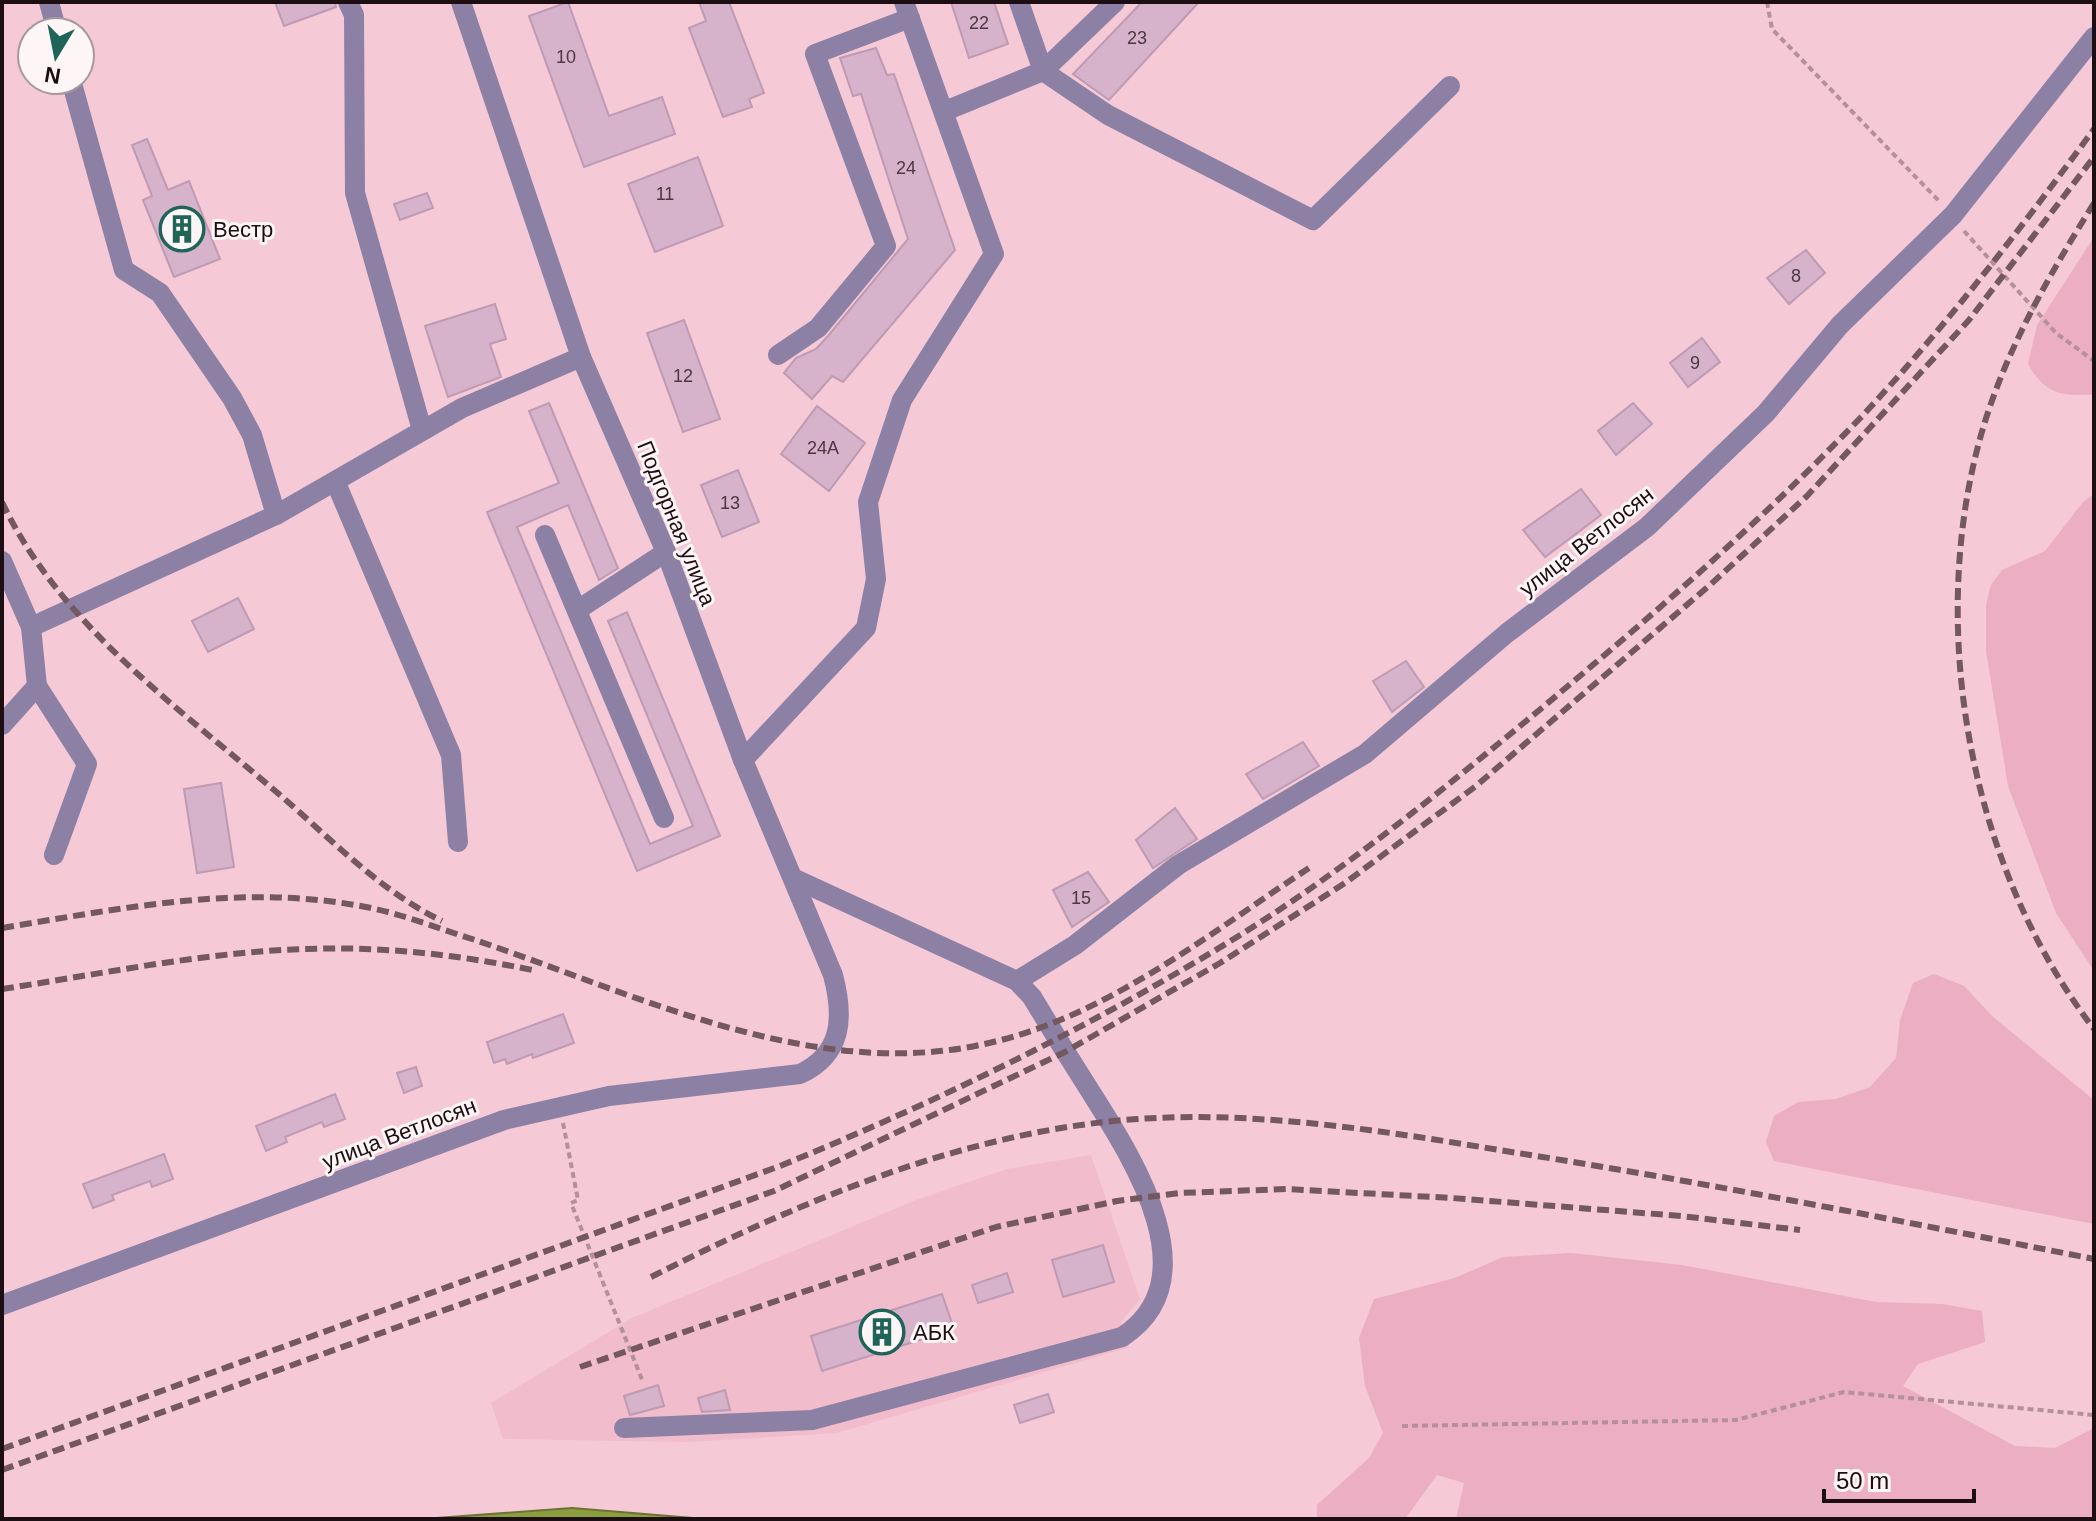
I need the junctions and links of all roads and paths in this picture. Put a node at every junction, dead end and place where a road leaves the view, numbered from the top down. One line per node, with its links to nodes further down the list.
1 (348, 2): 16 (street)
2 (461, 2): 14 (street, Подгорная улица)
3 (1019, 2): 8 (street)
4 (1115, 2): 8 (street)
5 (1767, 2): 12 (path)
6 (907, 10): 11 (street); 13 (street)
7 (2094, 37): 12 (street, улица Ветлосян)
8 (1043, 71): 9 (street); 11 (street)
9 (1450, 86)
10 (75, 96): 18 (street)
11 (945, 111): 26 (street)
12 (1953, 215): 15 (path); 31 (street, улица Ветлосян)
13 (778, 355)
14 (581, 357): 16 (street); 20 (street, Подгорная улица)
15 (2094, 361)
16 (422, 430): 17 (street)
17 (336, 483): 18 (street); 28 (street)
18 (276, 515): 23 (street)
19 (545, 535): 22 (street)
20 (666, 552): 22 (street); 26 (street, Подгорная улица)
21 (2, 561): 23 (street)
22 (579, 609): 27 (street)
23 (31, 627): 24 (street)
24 (37, 686): 25 (street); 29 (street)
25 (2, 725)
26 (743, 760): 30 (street, Подгорная улица)
27 (664, 818)
28 (458, 842)
29 (54, 855)
30 (793, 878): 31 (street); 32 (street, Подгорная улица)
31 (1017, 981): 38 (street)
32 (825, 1059): 33 (street, улица Ветлосян)
33 (559, 1105): 34 (street, улица Ветлосян); 35 (path)
34 (2, 1305)
35 (643, 1382)
36 (2094, 1415): 37 (path)
37 (1402, 1426)
38 (624, 1428)

